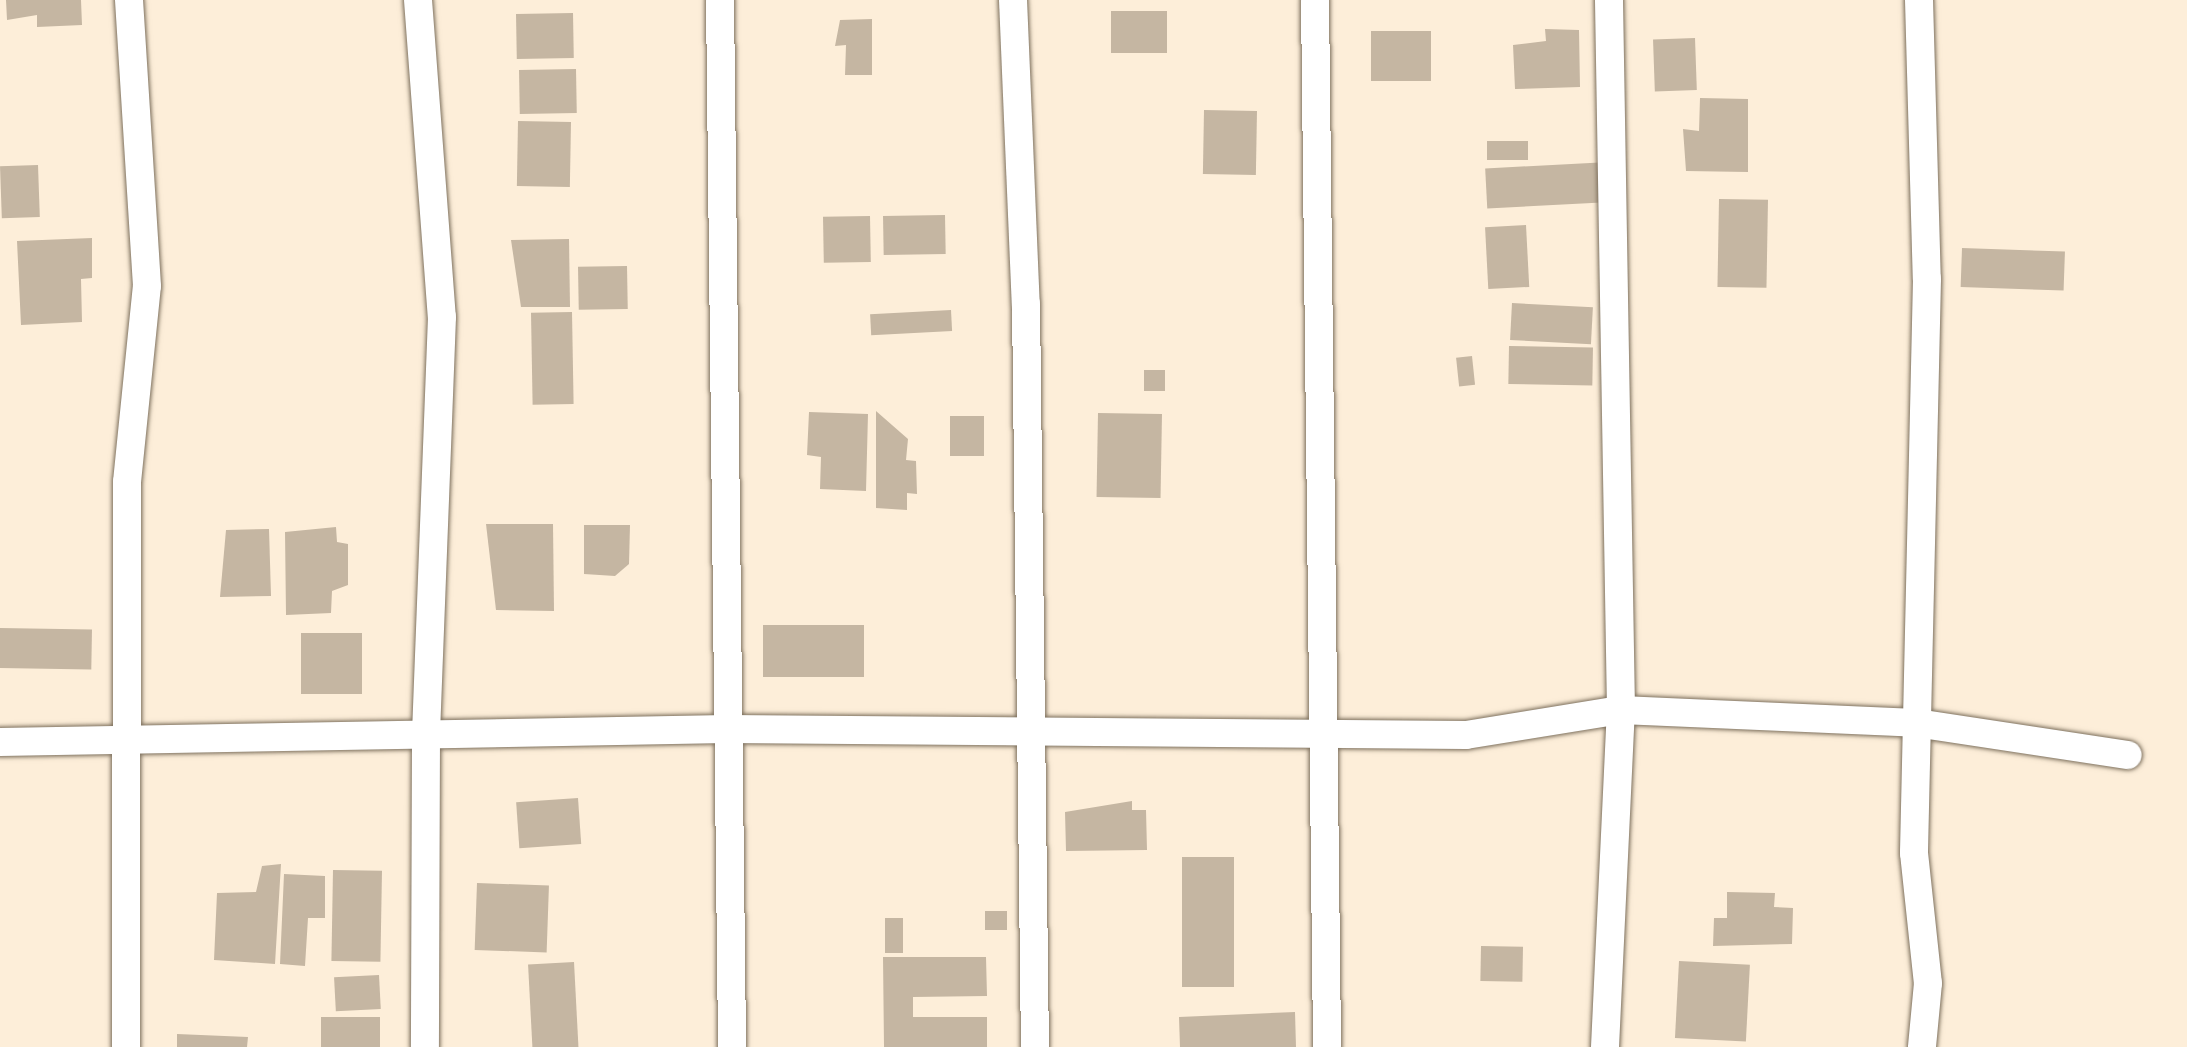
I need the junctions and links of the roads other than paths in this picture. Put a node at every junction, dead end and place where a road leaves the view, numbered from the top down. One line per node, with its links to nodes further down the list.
1 (129, 0): 14 (street)
2 (418, 0): 13 (street)
3 (720, 0): 10 (street)
4 (1013, 0): 12 (street)
5 (1314, 0): 11 (street)
6 (1609, 0): 8 (street)
7 (1919, 0): 9 (street)
8 (1620, 710): 9 (street); 11 (street); 22 (street)
9 (1916, 723): 16 (street); 23 (street)
10 (726, 729): 12 (street); 13 (street); 19 (street)
11 (1322, 734): 12 (street); 21 (street)
12 (1034, 735): 20 (street)
13 (426, 736): 14 (street); 18 (street)
14 (128, 739): 15 (street); 17 (street)
15 (0, 742)
16 (2128, 755)
17 (126, 1047)
18 (425, 1047)
19 (732, 1047)
20 (1035, 1047)
21 (1327, 1047)
22 (1605, 1047)
23 (1922, 1047)

